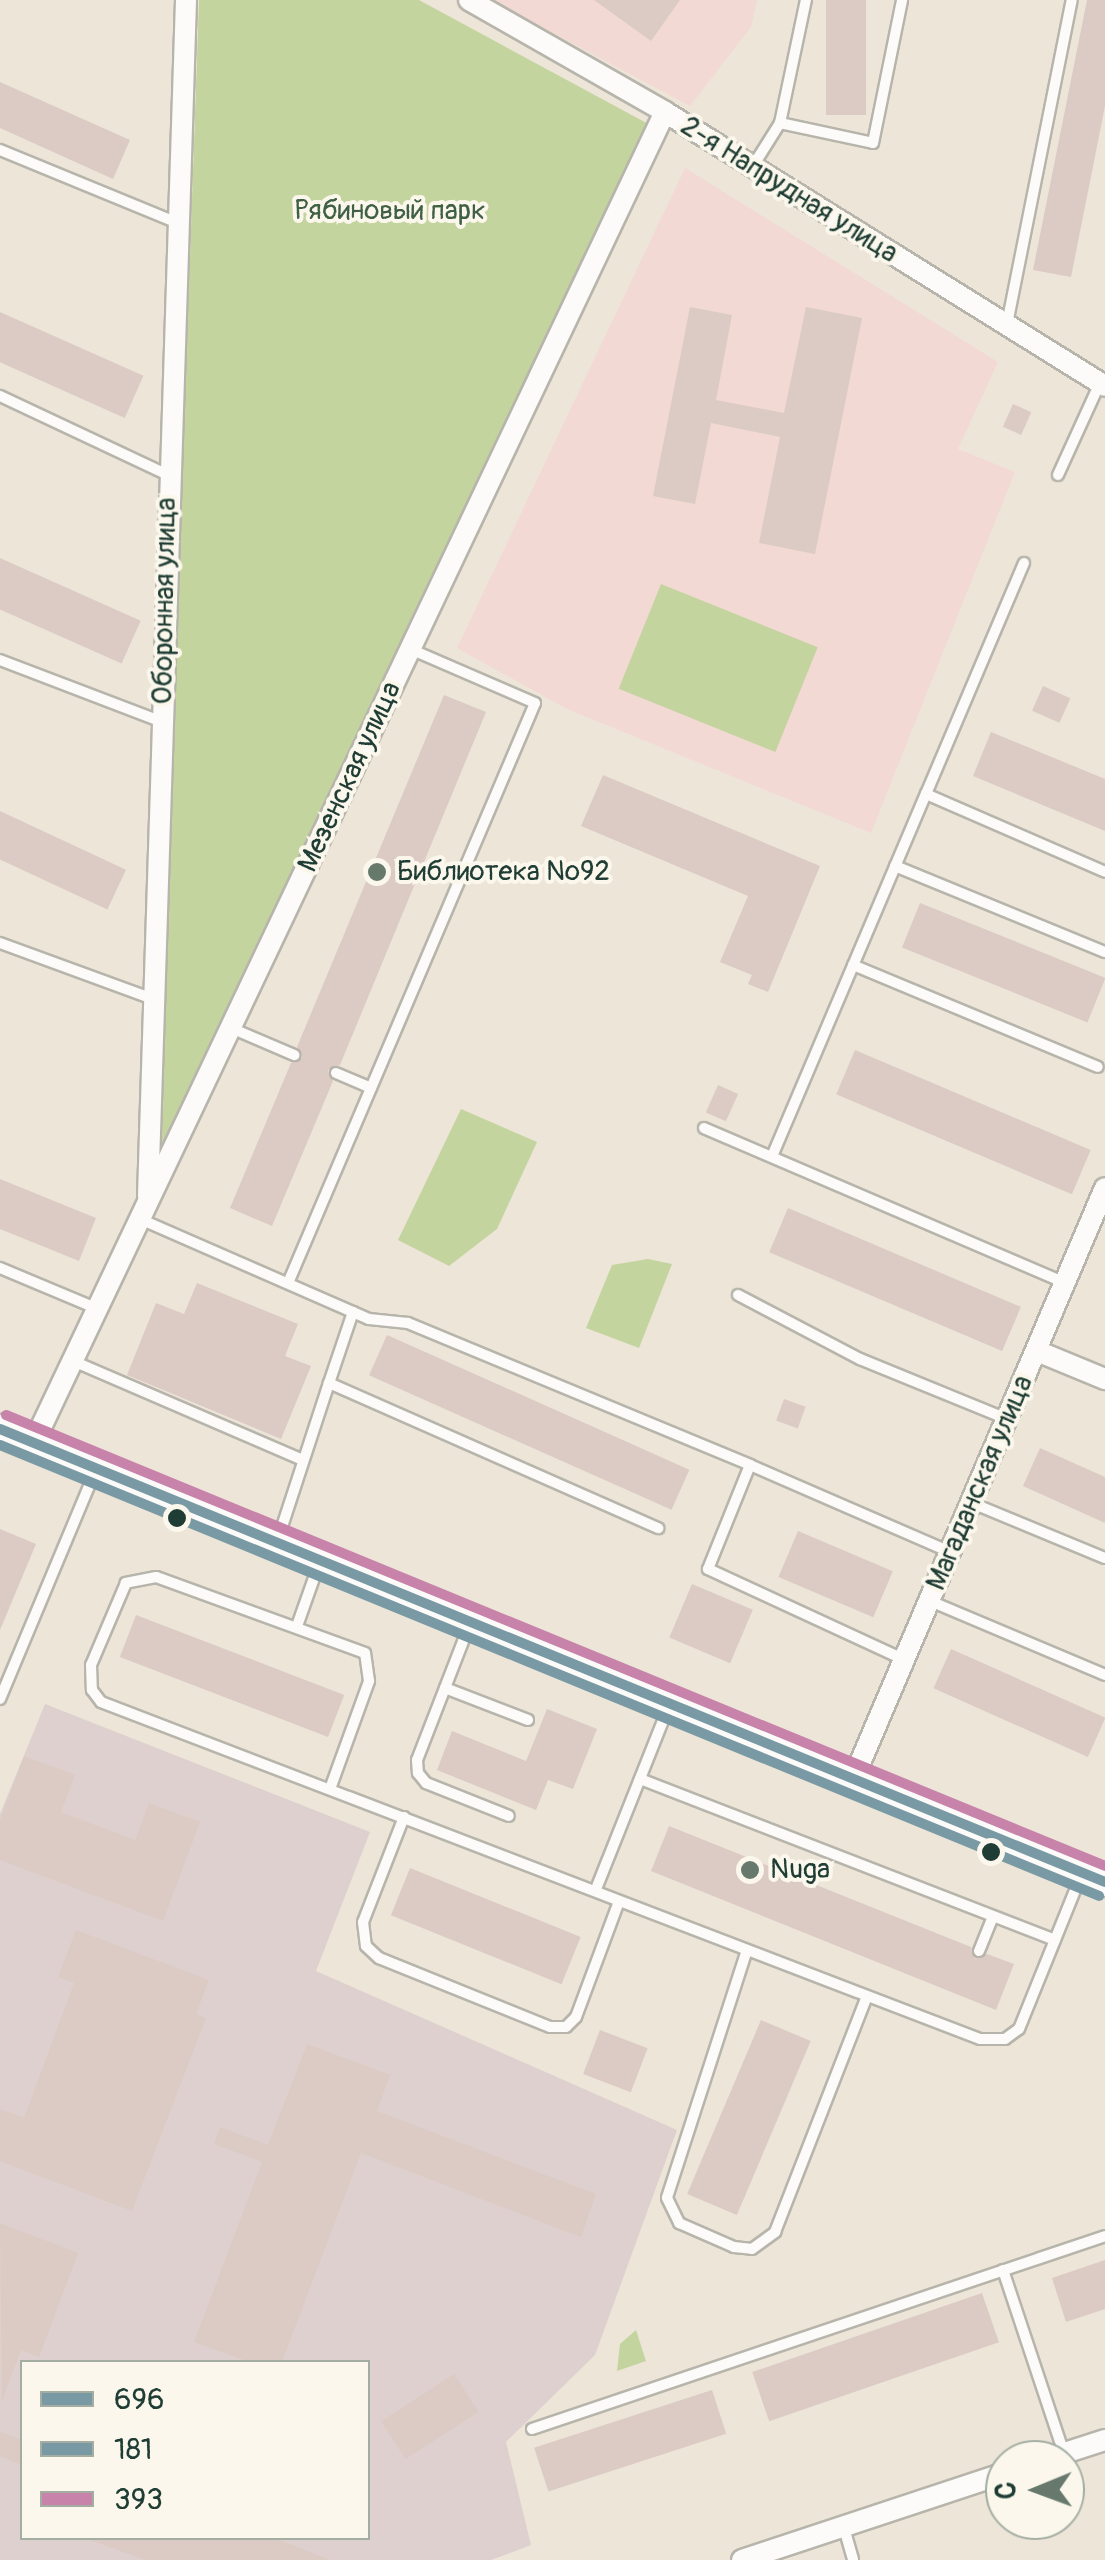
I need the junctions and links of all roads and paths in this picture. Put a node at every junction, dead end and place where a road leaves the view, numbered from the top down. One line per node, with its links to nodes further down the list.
1 (186, 0): 10 (street, Оборонная улица)
2 (469, 0): 6 (street, 2-я Напрудная улица)
3 (806, 0): 7 (lane)
4 (902, 0): 7 (lane)
5 (1072, 0): 11 (lane)
6 (665, 112): 9 (street, 2-я Напрудная улица); 17 (street, Мезенская улица)
7 (780, 123): 9 (lane)
8 (0, 150): 10 (lane)
9 (752, 167): 11 (street, 2-я Напрудная улица)
10 (178, 224): 14 (street, Оборонная улица)
11 (1006, 325): 12 (street, 2-я Напрудная улица)
12 (1102, 384): 15 (lane)
13 (0, 396): 14 (lane)
14 (168, 475): 19 (street, Оборонная улица)
15 (1058, 475)
16 (1024, 563): 20 (lane)
17 (410, 649): 27 (street, Мезенская улица); 31 (lane)
18 (0, 660): 19 (lane)
19 (163, 722): 26 (street, Оборонная улица)
20 (926, 794): 21 (lane); 22 (lane)
21 (896, 866): 24 (lane); 25 (lane)
22 (1105, 872)
23 (0, 943): 26 (lane)
24 (1105, 952)
25 (853, 966): 29 (lane); 33 (lane)
26 (154, 1000): 35 (street, Оборонная улица)
27 (231, 1028): 28 (lane); 35 (street, Мезенская улица)
28 (294, 1055)
29 (1098, 1067)
30 (336, 1073): 31 (lane)
31 (371, 1088): 37 (lane)
32 (704, 1128): 33 (lane)
33 (772, 1154): 38 (lane)
34 (1105, 1188): 38 (street, Магаданская улица)
35 (144, 1210): 37 (lane); 40 (street, Мезенская улица)
36 (0, 1268): 40 (lane)
37 (288, 1284): 41 (lane)
38 (1066, 1284): 42 (street, Магаданская улица)
39 (738, 1295): 46 (lane)
40 (98, 1308): 43 (street, Мезенская улица)
41 (353, 1312): 45 (lane); 50 (lane)
42 (1037, 1351): 44 (street); 46 (street, Магаданская улица)
43 (73, 1360): 48 (street, Мезенская улица); 49 (lane)
44 (1105, 1379)
45 (329, 1383): 49 (lane); 53 (lane)
46 (1008, 1420): 52 (street, Магаданская улица)
47 (0, 1429): 48 (main road)
48 (34, 1442): 51 (main road)
49 (303, 1460): 54 (lane)
50 (750, 1464): 55 (lane); 61 (lane)
51 (97, 1467): 54 (main road); 64 (lane)
52 (972, 1503): 55 (street, Магаданская улица); 56 (lane)
53 (658, 1528)
54 (278, 1541): 57 (main road)
55 (950, 1552): 58 (street, Магаданская улица)
56 (1105, 1558)
57 (321, 1559): 59 (main road); 60 (lane)
58 (930, 1601): 61 (street, Магаданская улица); 62 (lane)
59 (472, 1620): 63 (lane); 65 (main road)
60 (296, 1626): 69 (lane); 69 (lane)
61 (905, 1660): 68 (street, Магаданская улица)
62 (1105, 1674)
63 (445, 1688): 66 (lane); 70 (lane)
64 (0, 1699)
65 (671, 1702): 67 (lane); 68 (main road)
66 (528, 1720)
67 (640, 1778): 73 (lane); 75 (lane)
68 (854, 1778): 72 (main road)
69 (330, 1789): 71 (lane)
70 (509, 1816)
71 (404, 1817): 73 (lane); 74 (lane)
72 (1094, 1877): 76 (lane)
73 (596, 1890): 74 (lane)
74 (618, 1904): 78 (lane)
75 (992, 1918): 76 (lane); 77 (lane)
76 (1056, 1940): 79 (lane)
77 (980, 1951)
78 (746, 1953): 79 (lane); 79 (lane)
79 (866, 1998)
80 (1105, 2236): 81 (lane)
81 (1003, 2270): 82 (lane); 83 (lane)
82 (532, 2429)
83 (1060, 2440)
84 (985, 2480): 85 (street)
85 (844, 2528): 86 (street); 87 (lane)
86 (742, 2560)
87 (854, 2560)

